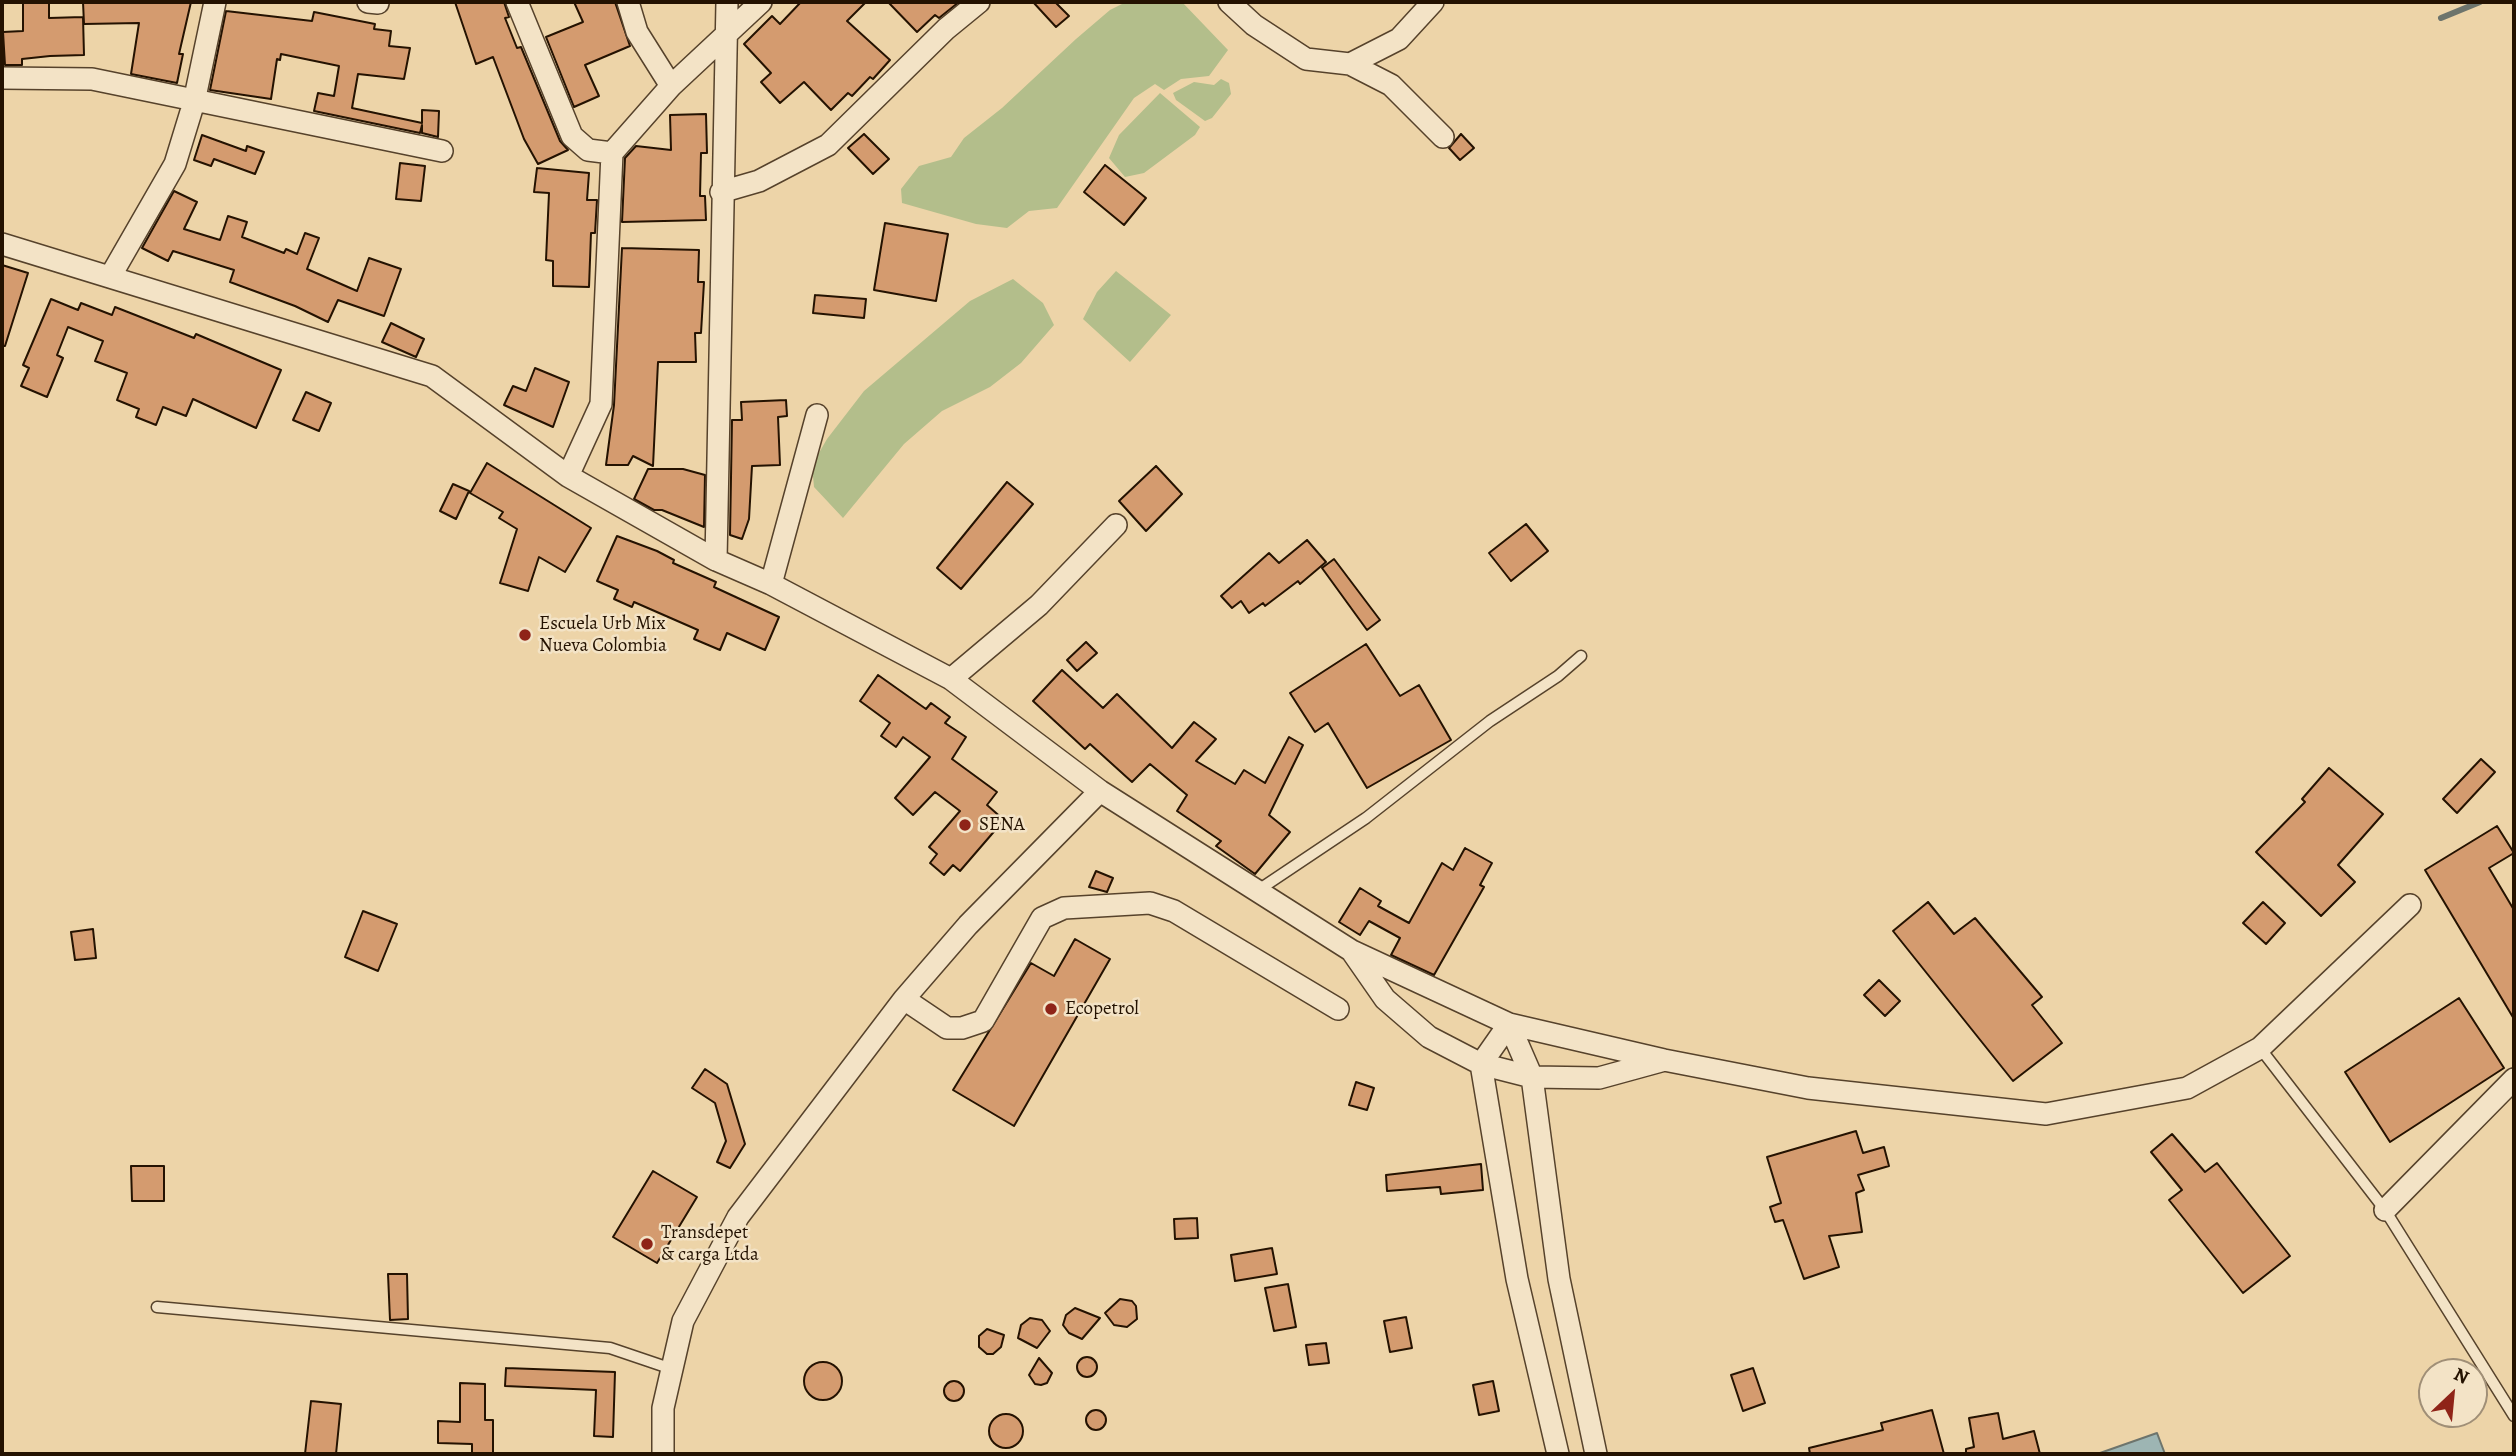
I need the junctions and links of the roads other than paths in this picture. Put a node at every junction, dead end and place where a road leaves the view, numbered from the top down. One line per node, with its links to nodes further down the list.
1 (215, 2): 13 (street)
2 (517, 2): 16 (street)
3 (628, 2): 12 (street)
4 (727, 2): 9 (street)
5 (761, 2): 9 (street)
6 (979, 2): 17 (street)
7 (1229, 2): 10 (street)
8 (1433, 2): 10 (street)
9 (728, 31): 12 (street); 17 (street)
10 (1350, 64): 14 (street)
11 (2, 78): 13 (street)
12 (671, 86): 16 (street)
13 (194, 102): 15 (street); 19 (street)
14 (1443, 137)
15 (442, 150)
16 (612, 153): 21 (street)
17 (721, 192): 23 (street)
18 (2, 244): 19 (street)
19 (110, 277): 21 (street)
20 (817, 415): 24 (street)
21 (568, 475): 23 (street)
22 (1116, 525): 26 (street)
23 (716, 560): 24 (street)
24 (771, 584): 26 (street)
25 (1581, 656): 28 (lane)
26 (951, 679): 27 (street)
27 (1100, 792): 28 (street); 31 (street)
28 (1257, 891): 30 (street)
29 (2410, 905): 34 (street)
30 (1352, 951): 33 (street); 36 (street)
31 (904, 999): 32 (street); 41 (street)
32 (1338, 1009)
33 (1508, 1024): 35 (street); 36 (street); 37 (street)
34 (2260, 1048): 35 (street); 39 (lane)
35 (1664, 1060): 37 (street)
36 (1481, 1064): 37 (street); 44 (street)
37 (1532, 1077): 45 (street)
38 (2514, 1079): 39 (street)
39 (2385, 1210): 42 (lane)
40 (157, 1307): 41 (lane)
41 (672, 1369): 43 (street)
42 (2514, 1416)
43 (663, 1454)
44 (1558, 1454)
45 (1596, 1454)

